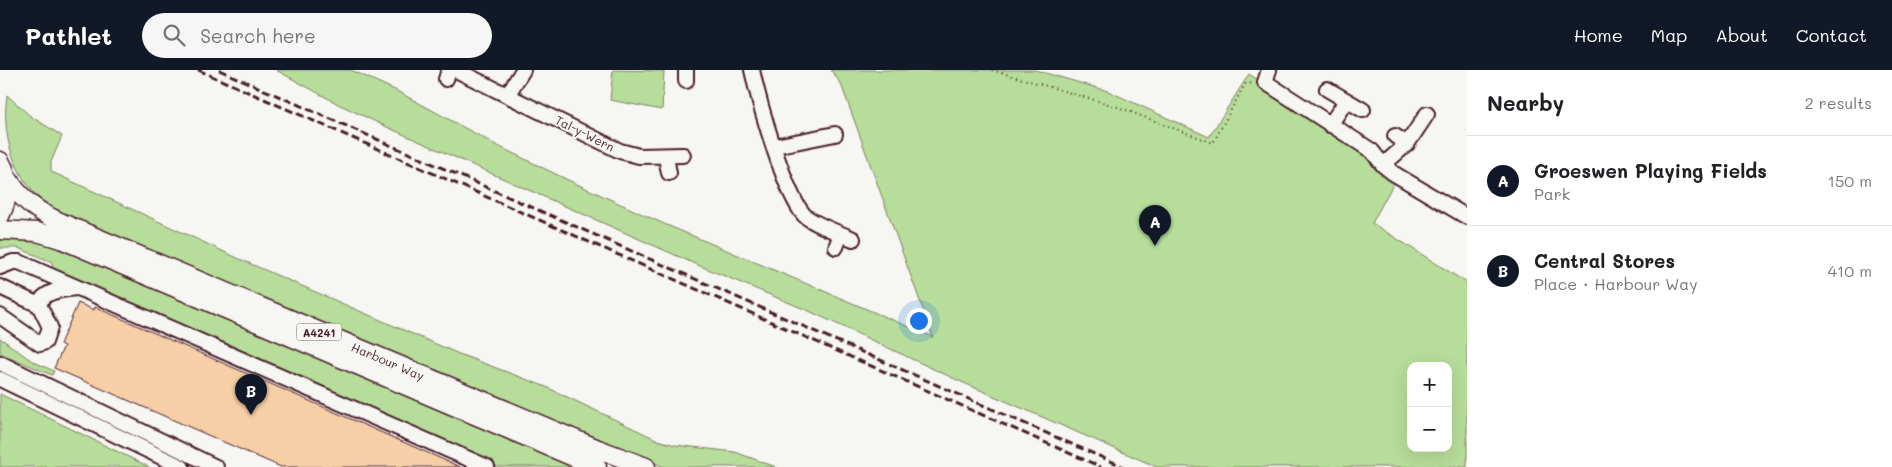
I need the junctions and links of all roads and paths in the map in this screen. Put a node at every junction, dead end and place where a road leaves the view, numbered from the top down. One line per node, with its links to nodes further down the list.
1 (523, 70): 7 (street)
2 (752, 70): 13 (street)
3 (992, 70): 5 (path)
4 (451, 73): 7 (street, Tal-y-Wern)
5 (1267, 76): 11 (street)
6 (1328, 89): 8 (street)
7 (508, 94): 15 (street, Tal-y-Wern)
8 (1346, 100): 9 (street); 11 (street)
9 (1363, 110)
10 (1427, 114): 16 (street)
11 (1330, 124): 16 (street)
12 (835, 134): 13 (street)
13 (774, 146): 22 (street)
14 (683, 155): 15 (street, Tal-y-Wern)
15 (666, 157): 18 (street)
16 (1383, 165): 20 (street)
17 (3, 168): 19 (main road, A4241); 34 (main road, Harbour Way / A4241)
18 (669, 173)
19 (0, 216)
20 (1467, 217)
21 (0, 230): 33 (main road, Harbour Way / A4241)
22 (843, 240)
23 (0, 267): 25 (street)
24 (0, 287): 26 (street)
25 (77, 287): 26 (street); 32 (street)
26 (39, 305): 27 (street)
27 (0, 316)
28 (0, 363): 31 (street)
29 (0, 379): 30 (street)
30 (182, 467)
31 (216, 467)
32 (487, 467)
33 (597, 467)
34 (646, 467)

